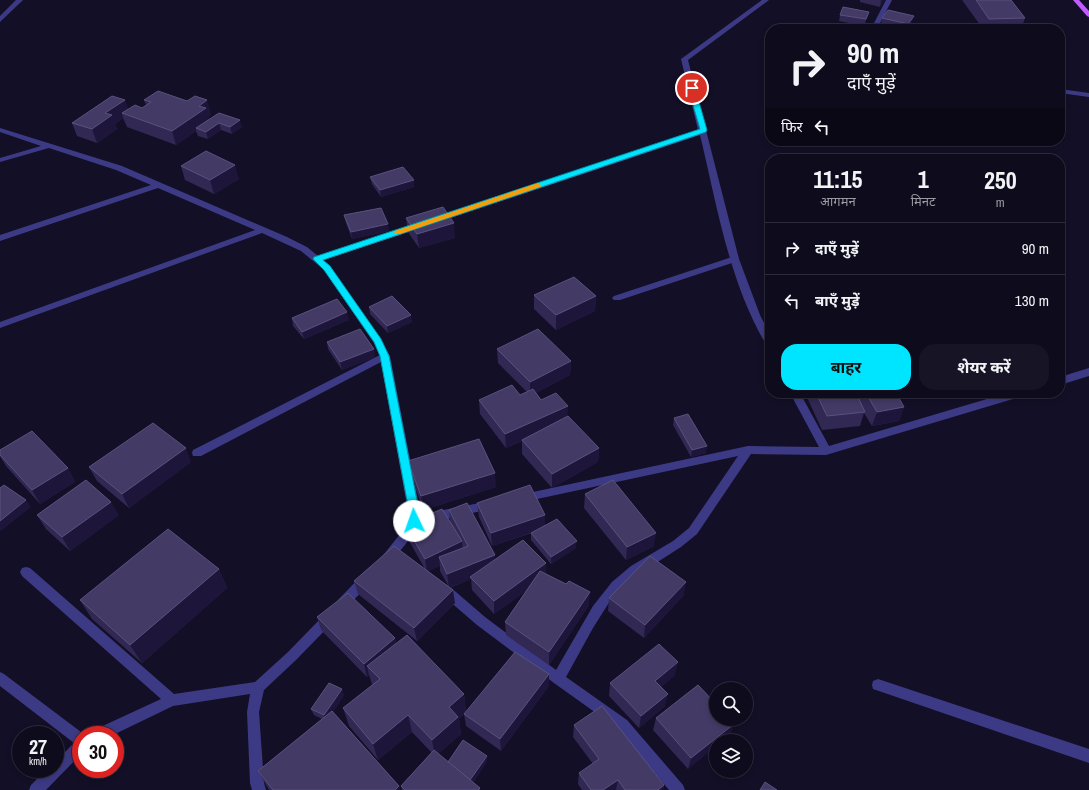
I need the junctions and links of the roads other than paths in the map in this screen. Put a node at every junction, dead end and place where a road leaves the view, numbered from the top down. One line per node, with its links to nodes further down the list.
1 (20, 0): 6 (street)
2 (766, 0): 11 (street)
3 (889, 0): 7 (street)
4 (1076, 0): 5 (main road)
5 (1089, 15)
6 (0, 20)
7 (877, 24)
8 (1065, 93): 9 (street)
9 (1089, 95)
10 (0, 130): 12 (street)
11 (703, 130): 17 (street); 18 (street)
12 (48, 146): 13 (street); 14 (street)
13 (0, 160)
14 (158, 185): 15 (street); 16 (street)
15 (262, 230): 17 (street); 20 (street)
16 (0, 238)
17 (317, 259): 22 (street)
18 (735, 259): 19 (street); 21 (street)
19 (617, 298)
20 (0, 325)
21 (765, 334)
22 (384, 356): 29 (street); 32 (street)
23 (1089, 372): 24 (street)
24 (1065, 379)
25 (798, 398): 28 (street)
26 (1002, 398): 28 (street)
27 (748, 450): 28 (street); 30 (street); 38 (street)
28 (826, 451)
29 (197, 453)
30 (514, 500)
31 (499, 503): 32 (street)
32 (414, 521): 33 (street)
33 (395, 549): 34 (street); 40 (street)
34 (407, 559)
35 (26, 572): 41 (street)
36 (437, 583): 38 (street)
37 (0, 678): 43 (street)
38 (558, 679): 48 (street)
39 (878, 685): 45 (street)
40 (258, 687): 41 (street); 47 (street)
41 (172, 700): 42 (street)
42 (118, 726)
43 (72, 733)
44 (72, 754): 46 (street)
45 (1089, 756)
46 (36, 790)
47 (259, 790)
48 (678, 790)

